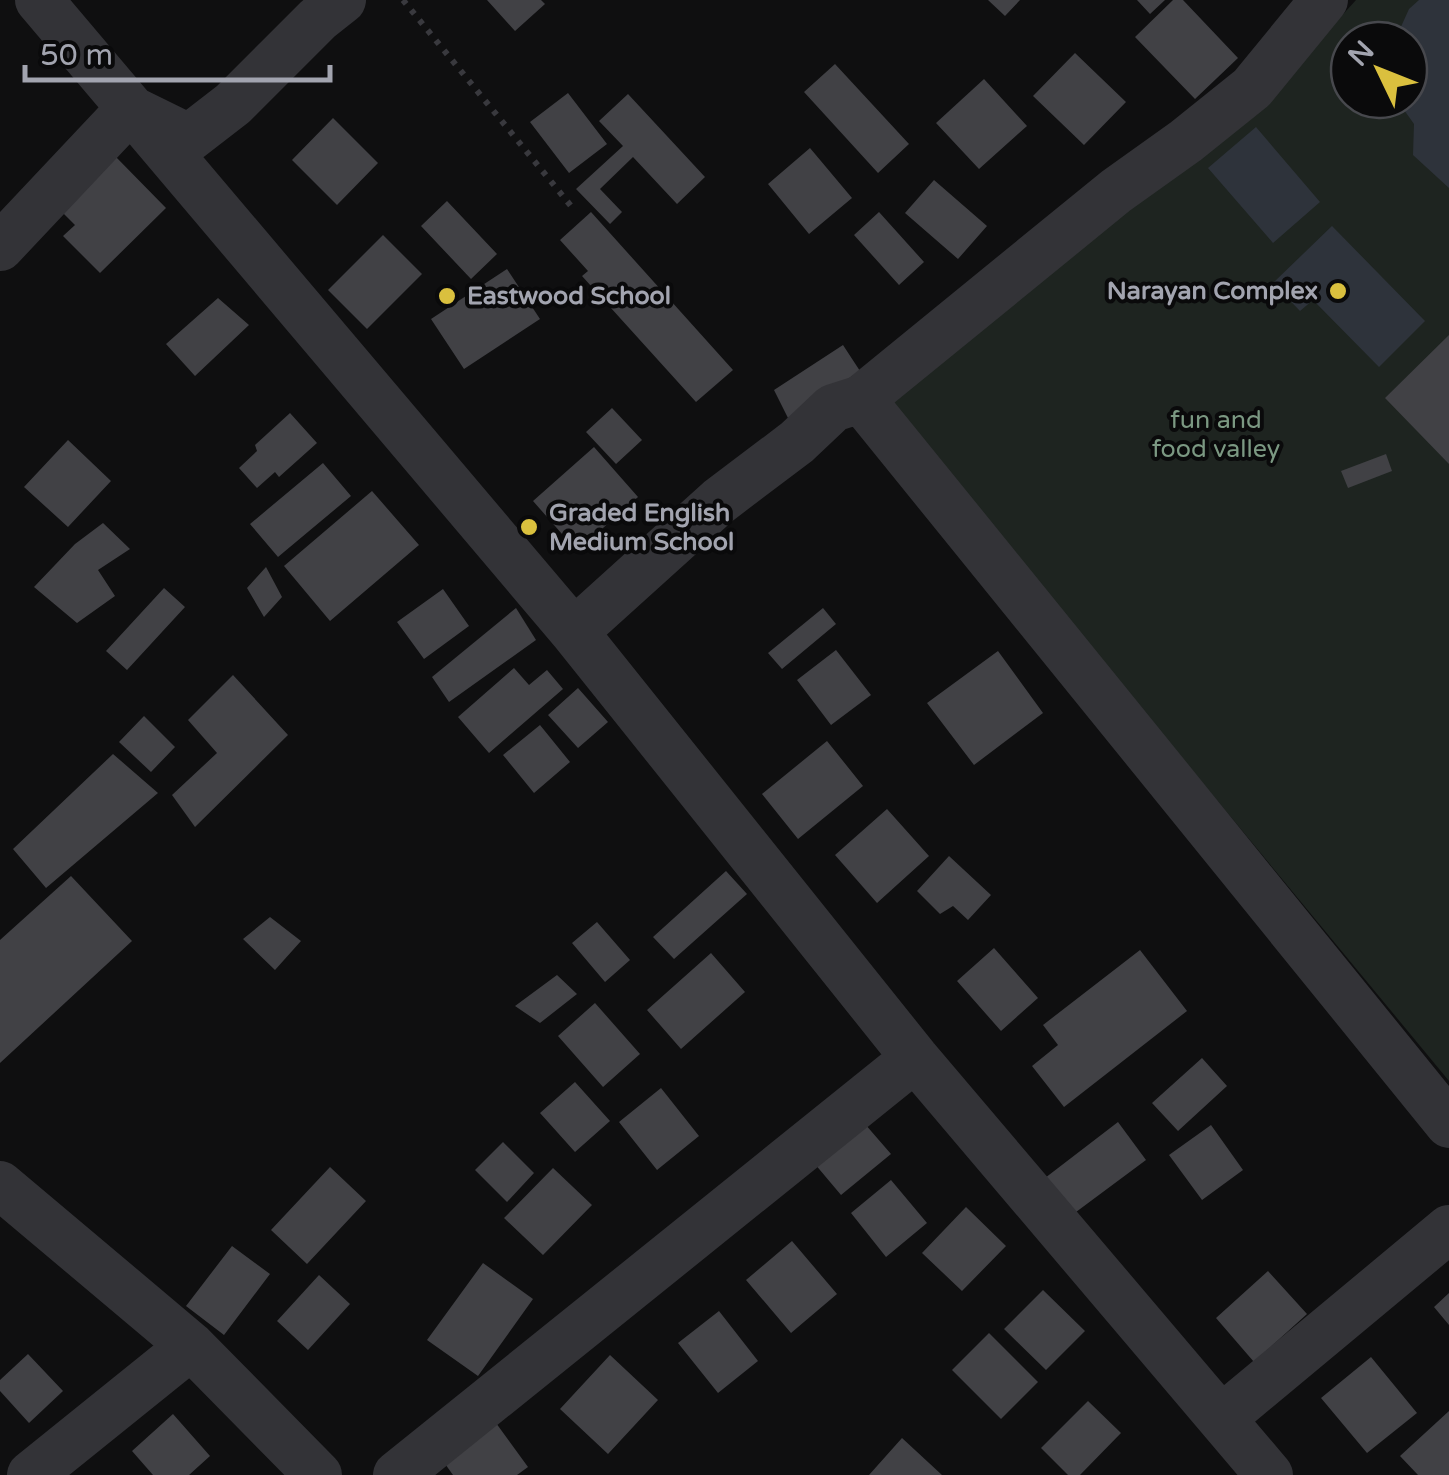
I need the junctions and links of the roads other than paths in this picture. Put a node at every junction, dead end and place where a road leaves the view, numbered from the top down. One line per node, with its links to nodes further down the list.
1 (40, 0): 4 (street)
2 (342, 0): 4 (street)
3 (1324, 0): 6 (street)
4 (130, 109): 5 (street); 7 (street)
5 (0, 247)
6 (860, 400): 7 (street); 9 (street)
7 (574, 632): 8 (street)
8 (915, 1058): 13 (street); 16 (street)
9 (1449, 1124)
10 (0, 1186): 12 (street)
11 (1449, 1230): 13 (street)
12 (192, 1346): 14 (street); 15 (street)
13 (1222, 1418): 17 (street)
14 (31, 1475)
15 (318, 1475)
16 (397, 1475)
17 (1269, 1475)

